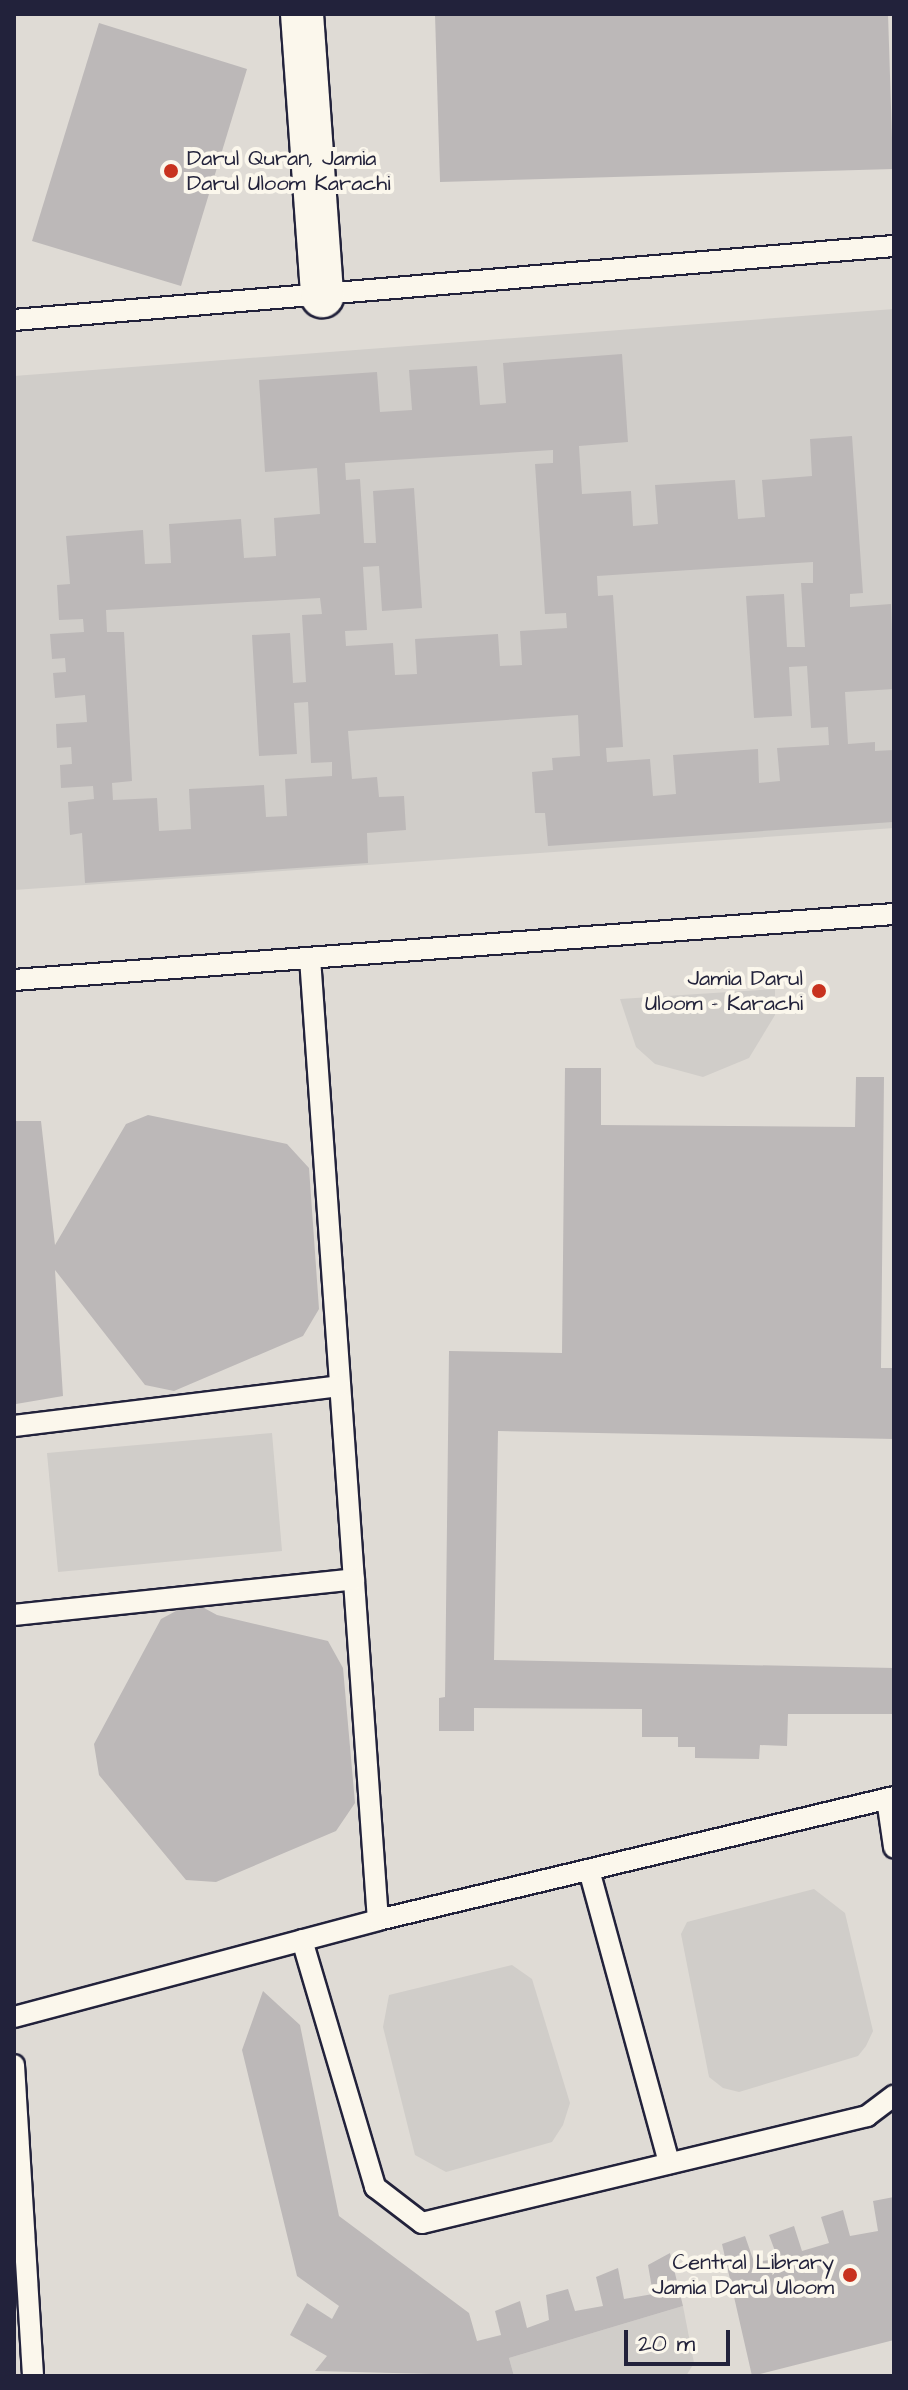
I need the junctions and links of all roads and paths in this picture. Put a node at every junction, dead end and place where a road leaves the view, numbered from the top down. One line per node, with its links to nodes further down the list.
1 (302, 14): 3 (street)
2 (894, 246): 3 (lane)
3 (322, 296): 4 (lane)
4 (14, 320)
5 (894, 914): 6 (lane)
6 (310, 958): 7 (lane); 8 (lane)
7 (14, 980)
8 (340, 1386): 9 (lane); 10 (lane)
9 (14, 1426)
10 (354, 1579): 11 (lane); 15 (lane)
11 (14, 1615)
12 (890, 1798): 13 (lane); 14 (lane)
13 (894, 1847)
14 (589, 1870): 15 (lane); 20 (lane)
15 (378, 1920): 16 (lane)
16 (302, 1940): 17 (lane); 20 (lane)
17 (14, 2017)
18 (14, 2065): 21 (lane)
19 (894, 2096): 20 (lane)
20 (669, 2163)
21 (33, 2376)

